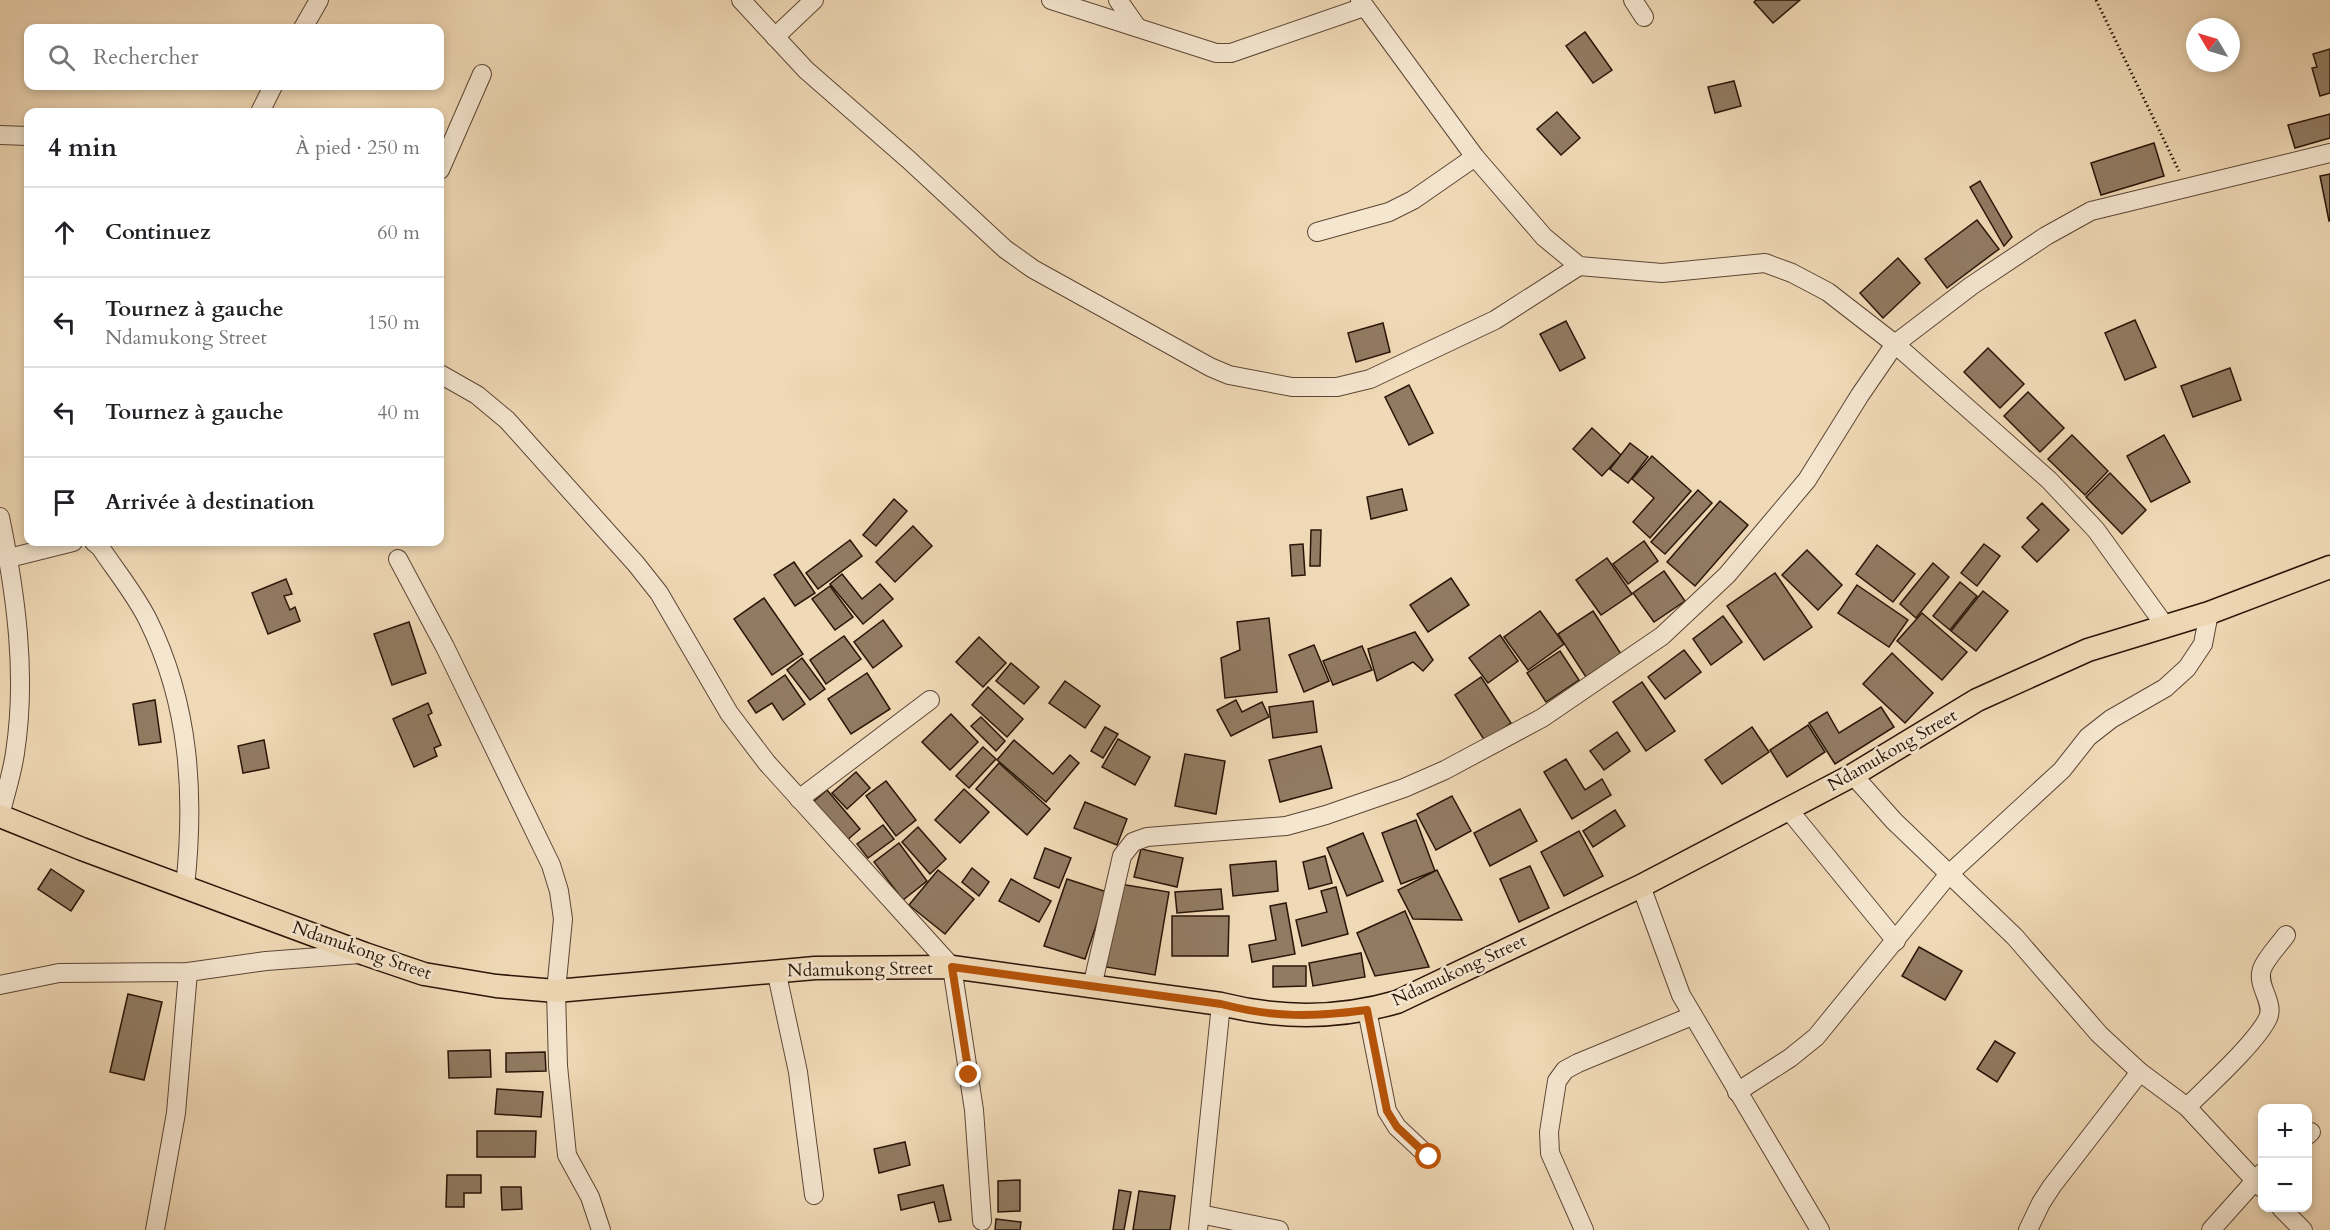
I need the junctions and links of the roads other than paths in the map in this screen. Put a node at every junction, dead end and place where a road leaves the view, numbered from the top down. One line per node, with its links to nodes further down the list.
1 (319, 0): 9 (street)
2 (741, 0): 11 (street)
3 (814, 0): 11 (street)
4 (1051, 0): 10 (street)
5 (1118, 0): 10 (street)
6 (1634, 0): 8 (street)
7 (1362, 4): 10 (street); 18 (street)
8 (1644, 16)
9 (305, 24)
10 (1137, 27)
11 (775, 38): 21 (street)
12 (482, 74): 19 (street)
13 (271, 90): 14 (street)
14 (262, 108)
15 (0, 135): 16 (street)
16 (24, 136)
17 (2330, 153): 22 (street)
18 (1475, 157): 20 (street); 21 (street)
19 (444, 161)
20 (1317, 232)
21 (1578, 266): 22 (street)
22 (1895, 344): 31 (street); 47 (street)
23 (444, 376): 34 (street)
24 (0, 517): 27 (street)
25 (58, 546): 27 (street)
26 (99, 546): 39 (street)
27 (9, 558): 36 (street)
28 (398, 558): 48 (street)
29 (2330, 567): 30 (main road, Ndamukong Street)
30 (2209, 613): 31 (main road, Ndamukong Street); 37 (street)
31 (2166, 627): 33 (main road, Ndamukong Street)
32 (930, 700): 34 (street)
33 (1853, 775): 35 (main road, Ndamukong Street); 37 (street)
34 (799, 799): 43 (street)
35 (1788, 809): 38 (main road, Ndamukong Street); 41 (street)
36 (0, 816): 39 (main road, Ndamukong Street)
37 (1949, 874): 41 (street); 52 (street)
38 (1641, 886): 50 (main road, Ndamukong Street); 51 (street)
39 (185, 888): 42 (main road, Ndamukong Street)
40 (2286, 935): 54 (street)
41 (1896, 941): 53 (street)
42 (365, 954): 45 (street); 48 (main road, Ndamukong Street)
43 (952, 967): 44 (main road, Ndamukong Street); 47 (main road, Ndamukong Street); 60 (street)
44 (776, 970): 48 (main road, Ndamukong Street); 58 (street)
45 (188, 972): 46 (street); 62 (street)
46 (0, 985)
47 (1092, 987): 49 (main road, Ndamukong Street)
48 (556, 991): 63 (street)
49 (1221, 1004): 50 (main road, Ndamukong Street); 61 (street)
50 (1367, 1010): 55 (street)
51 (1692, 1016): 53 (street); 65 (street)
52 (2140, 1072): 54 (street); 67 (street)
53 (1737, 1092): 66 (street)
54 (2187, 1107): 56 (street)
55 (1429, 1157)
56 (2258, 1178)
57 (2258, 1182): 68 (street)
58 (814, 1195)
59 (2286, 1212): 69 (street)
60 (982, 1221)
61 (1199, 1222): 64 (street)
62 (154, 1230)
63 (601, 1230)
64 (1279, 1230)
65 (1584, 1230)
66 (1820, 1230)
67 (2028, 1230)
68 (2211, 1230)
69 (2303, 1230)

